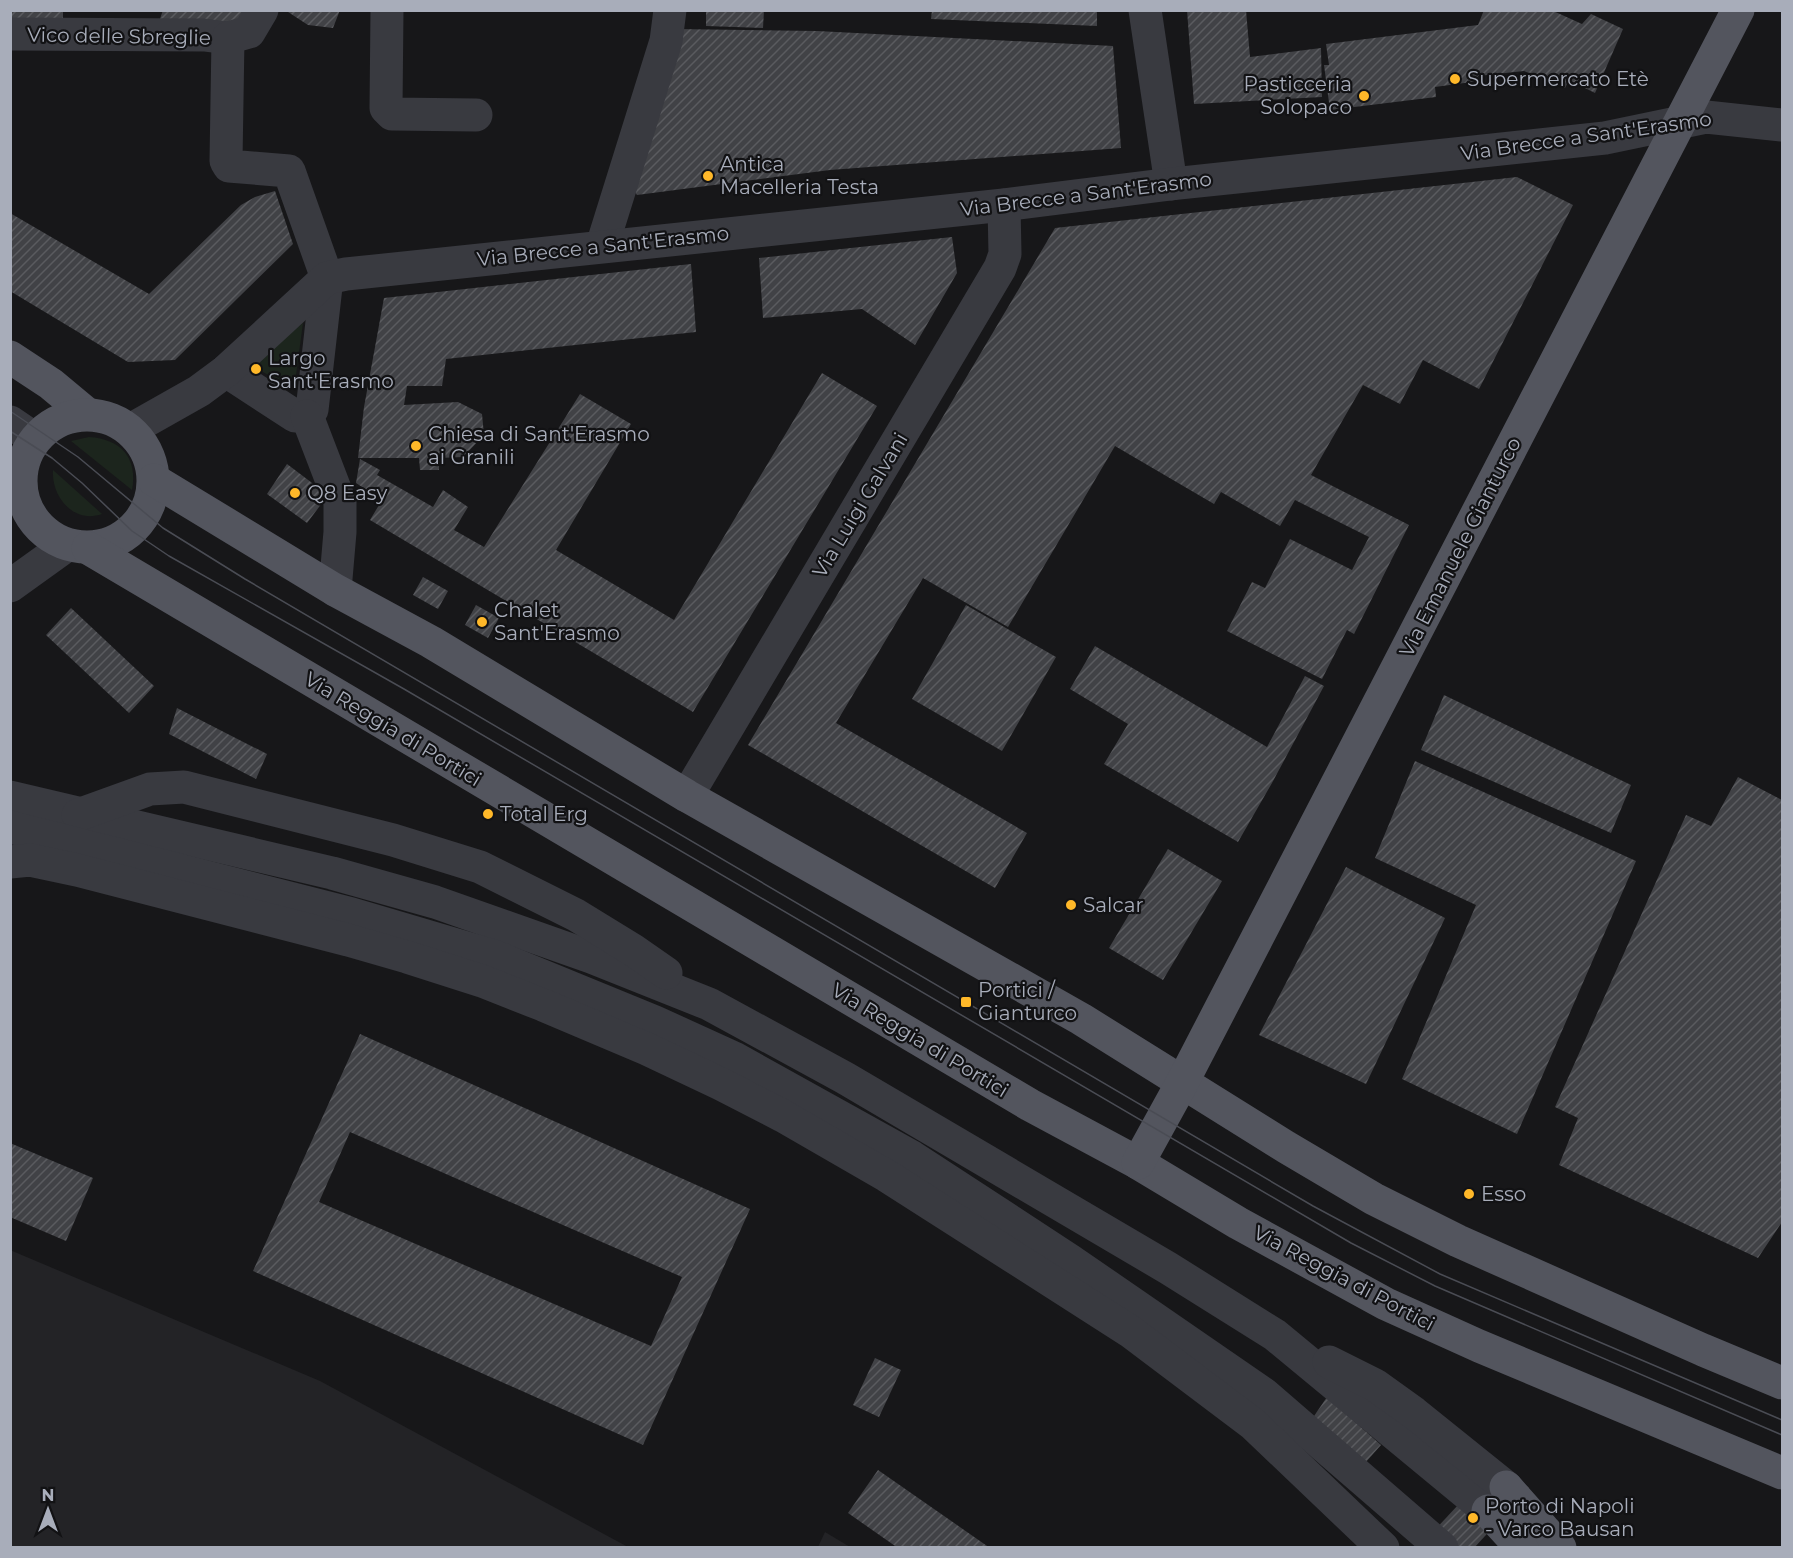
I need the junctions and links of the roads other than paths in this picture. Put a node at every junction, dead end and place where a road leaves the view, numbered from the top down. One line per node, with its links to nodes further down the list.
1 (262, 10): 7 (street)
2 (387, 10): 8 (street)
3 (670, 10): 13 (street)
4 (1145, 10): 11 (street)
5 (1738, 10): 9 (main road, Via Emanuele Gianturco)
6 (10, 34): 7 (street, Vico delle Sbreglie)
7 (228, 38): 14 (street)
8 (476, 115)
9 (1680, 123): 10 (street, Via Brecce a Sant'Erasmo); 11 (street, Via Brecce a Sant'Erasmo); 32 (main road, Via Emanuele Gianturco)
10 (1782, 125)
11 (1172, 184): 12 (street, Via Brecce a Sant'Erasmo)
12 (1004, 205): 13 (street, Via Brecce a Sant'Erasmo); 26 (street, Via Luigi Galvani)
13 (602, 246): 14 (street, Via Brecce a Sant'Erasmo)
14 (327, 278): 16 (street); 18 (street)
15 (10, 357): 17 (main road)
16 (225, 371): 18 (street); 19 (street)
17 (87, 414): 19 (main road); 20 (main road)
18 (307, 416): 25 (street)
19 (130, 430): 22 (main road)
20 (23, 431): 21 (main road)
21 (16, 474): 23 (main road)
22 (154, 480): 23 (main road); 25 (main road)
23 (78, 546): 24 (street); 33 (main road, Via Reggia di Portici)
24 (10, 586)
25 (335, 590): 26 (main road)
26 (687, 796): 32 (main road)
27 (10, 797): 28 (street)
28 (78, 815): 31 (street); 31 (street)
29 (10, 827): 38 (street)
30 (10, 862): 37 (street)
31 (709, 1004): 36 (street)
32 (1182, 1083): 33 (main road, Via Emanuele Gianturco); 34 (main road)
33 (1137, 1163): 35 (main road, Via Reggia di Portici)
34 (1782, 1383)
35 (1782, 1473)
36 (1497, 1499): 39 (main road); 40 (main road)
37 (1383, 1548)
38 (1442, 1548)
39 (1522, 1548)
40 (1560, 1548)

